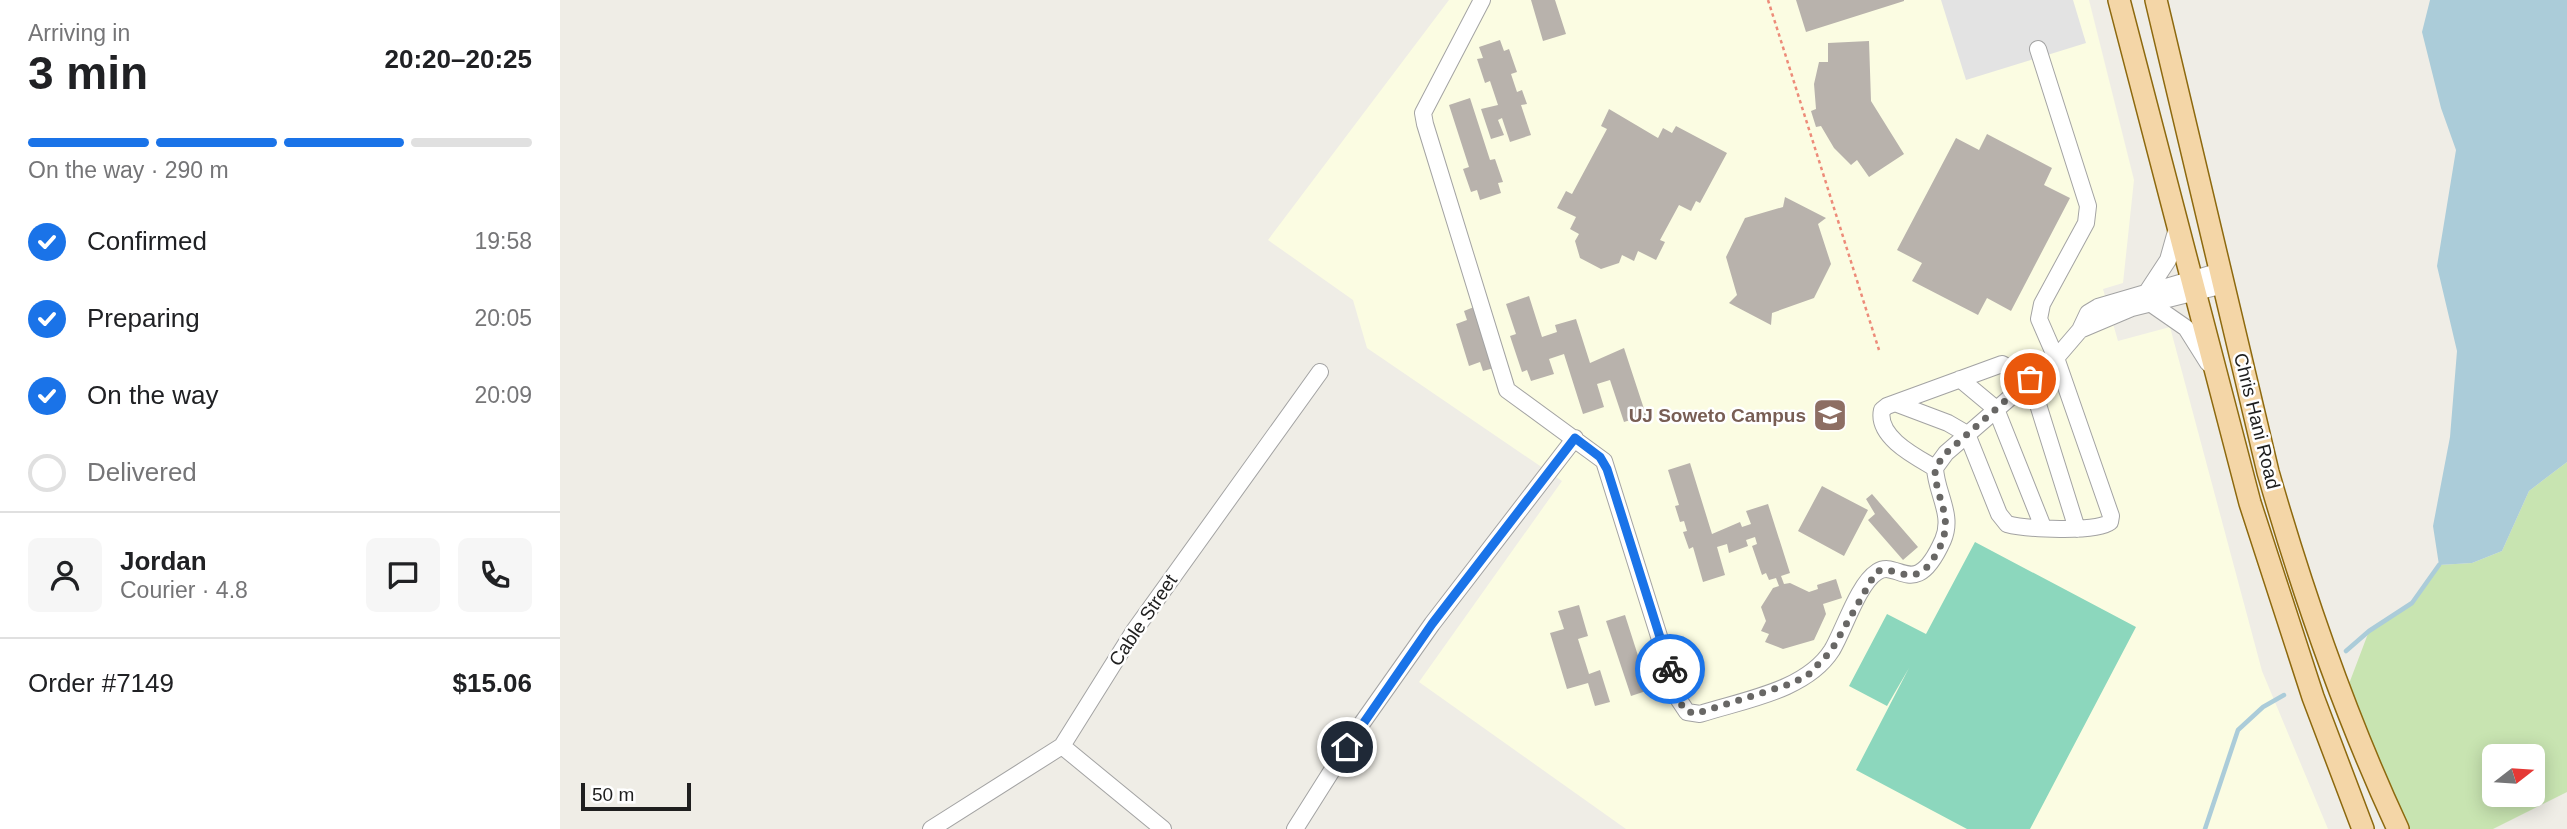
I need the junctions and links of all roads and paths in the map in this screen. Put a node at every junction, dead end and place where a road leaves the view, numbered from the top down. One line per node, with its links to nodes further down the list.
1 (1482, 0): 21 (street)
2 (1769, 0): 12 (path)
3 (2119, 0): 7 (main road, Chris Hani Road)
4 (2156, 0): 6 (main road, Chris Hani Road)
5 (2038, 49): 13 (street)
6 (2171, 61): 7 (main road); 9 (main road, Chris Hani Road)
7 (2136, 71): 8 (main road, Chris Hani Road)
8 (2178, 223): 10 (main road, Chris Hani Road); 11 (street)
9 (2223, 278): 10 (street); 30 (main road, Chris Hani Road)
10 (2192, 286): 11 (street); 17 (main road, Chris Hani Road)
11 (2149, 297): 13 (street); 17 (street)
12 (1879, 350)
13 (2056, 358): 16 (street); 24 (street)
14 (1320, 372): 25 (street, Cable Street)
15 (1960, 379): 16 (street); 18 (street); 19 (street)
16 (2030, 379): 19 (street); 24 (street)
17 (2217, 381): 29 (main road, Chris Hani Road)
18 (1895, 403): 20 (street); 22 (street)
19 (1996, 409): 20 (street); 23 (street)
20 (1967, 434): 22 (street); 23 (street)
21 (1575, 438): 22 (street); 28 (street)
22 (1935, 468)
23 (2043, 527): 24 (street)
24 (2077, 529)
25 (1062, 747): 26 (street, Cable Street); 27 (street)
26 (931, 829)
27 (1163, 829)
28 (1295, 829)
29 (2363, 829)
30 (2398, 829)

